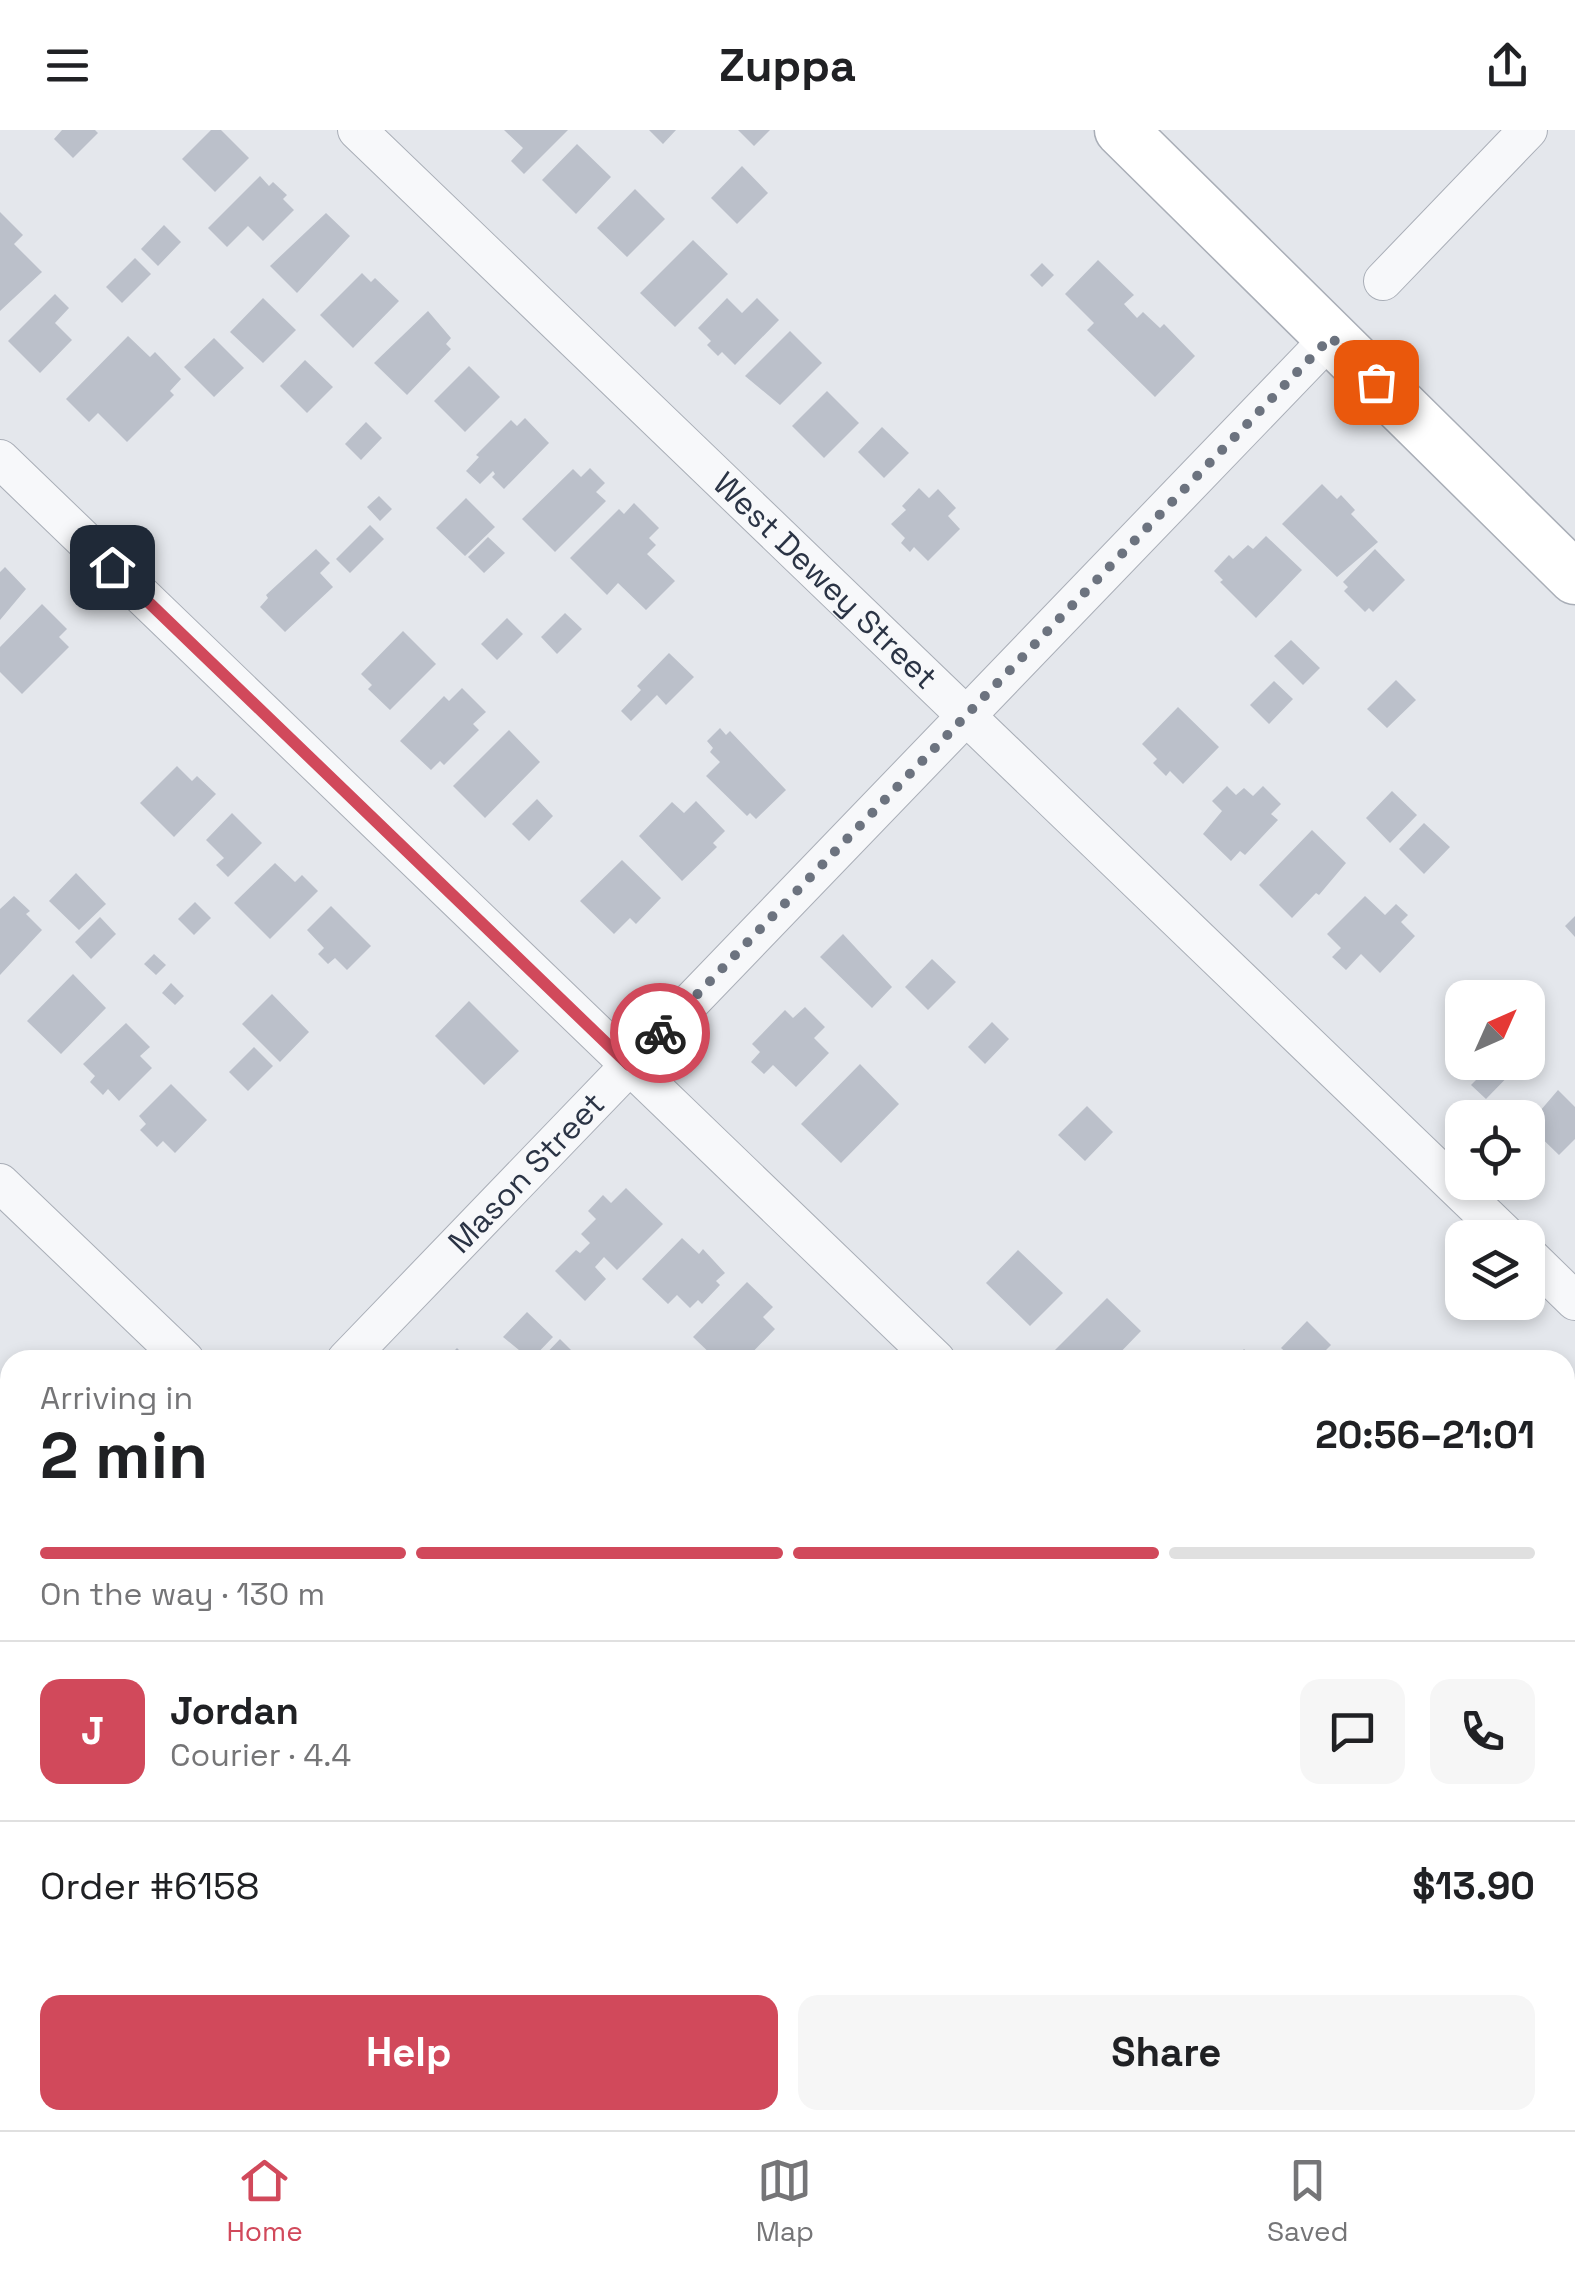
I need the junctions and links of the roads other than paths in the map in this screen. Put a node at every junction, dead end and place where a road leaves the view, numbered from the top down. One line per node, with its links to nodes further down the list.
1 (358, 130): 8 (street, West Dewey Street)
2 (1121, 130): 5 (street)
3 (1528, 130): 4 (street)
4 (1383, 281)
5 (1331, 337): 7 (street); 8 (street, Mason Street)
6 (0, 460): 9 (street)
7 (1575, 578)
8 (966, 716): 9 (street, Mason Street); 11 (street, West Dewey Street)
9 (629, 1065): 15 (street, Mason Street); 16 (street)
10 (0, 1183): 14 (street)
11 (1490, 1220)
12 (1545, 1272): 13 (street)
13 (1575, 1301)
14 (175, 1350)
15 (356, 1350)
16 (926, 1350)

